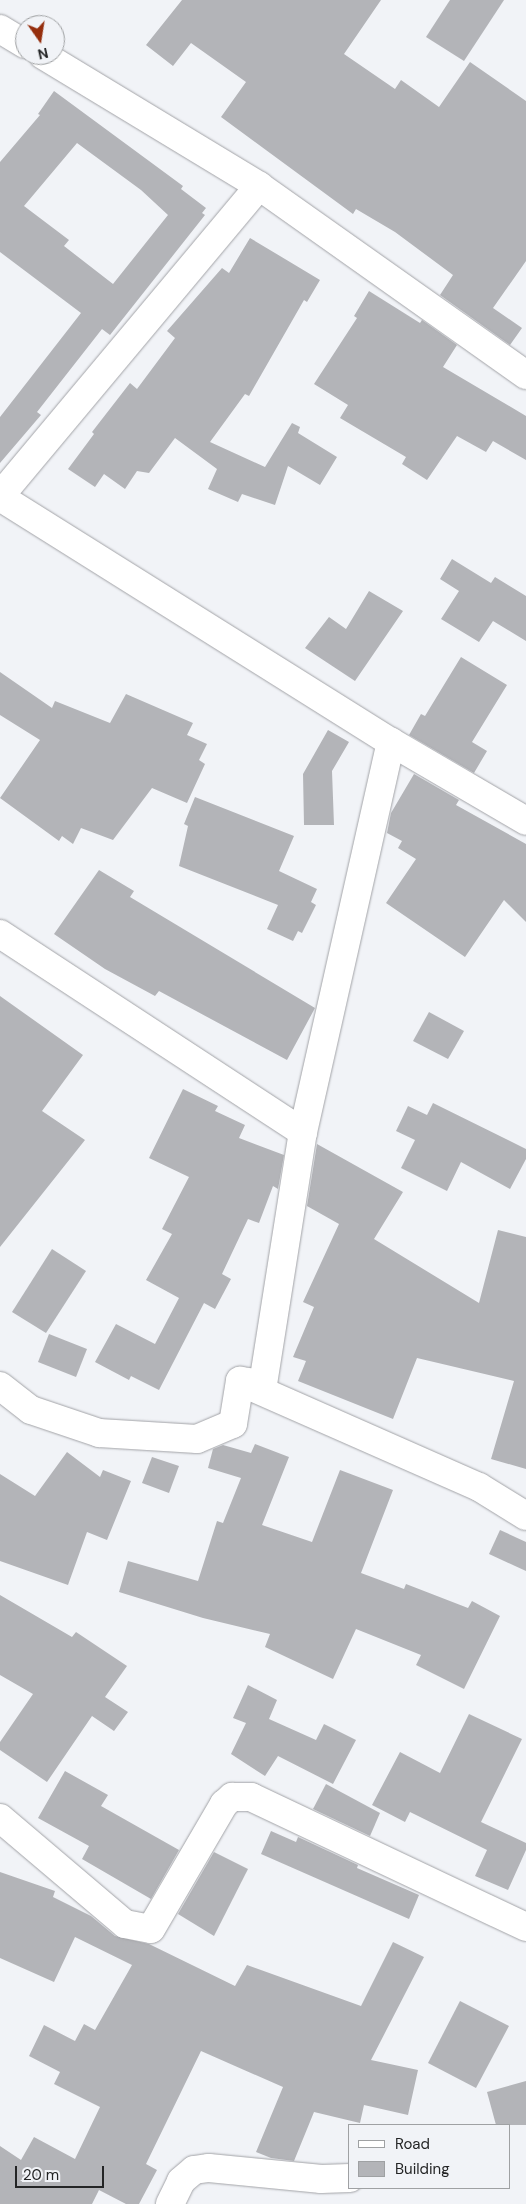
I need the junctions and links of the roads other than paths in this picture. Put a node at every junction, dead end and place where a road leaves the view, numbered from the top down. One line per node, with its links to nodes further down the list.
1 (0, 29): 2 (street)
2 (15, 38)
3 (59, 65): 4 (street)
4 (259, 186): 5 (street); 6 (street)
5 (526, 375)
6 (0, 496): 7 (street)
7 (391, 742): 8 (street); 10 (street)
8 (526, 821)
9 (0, 934): 10 (street)
10 (303, 1132): 11 (street)
11 (240, 1381): 12 (street); 13 (street)
12 (0, 1386)
13 (526, 1516)
14 (0, 1818): 15 (street)
15 (526, 1927)
16 (348, 2178): 17 (street)
17 (170, 2204)

